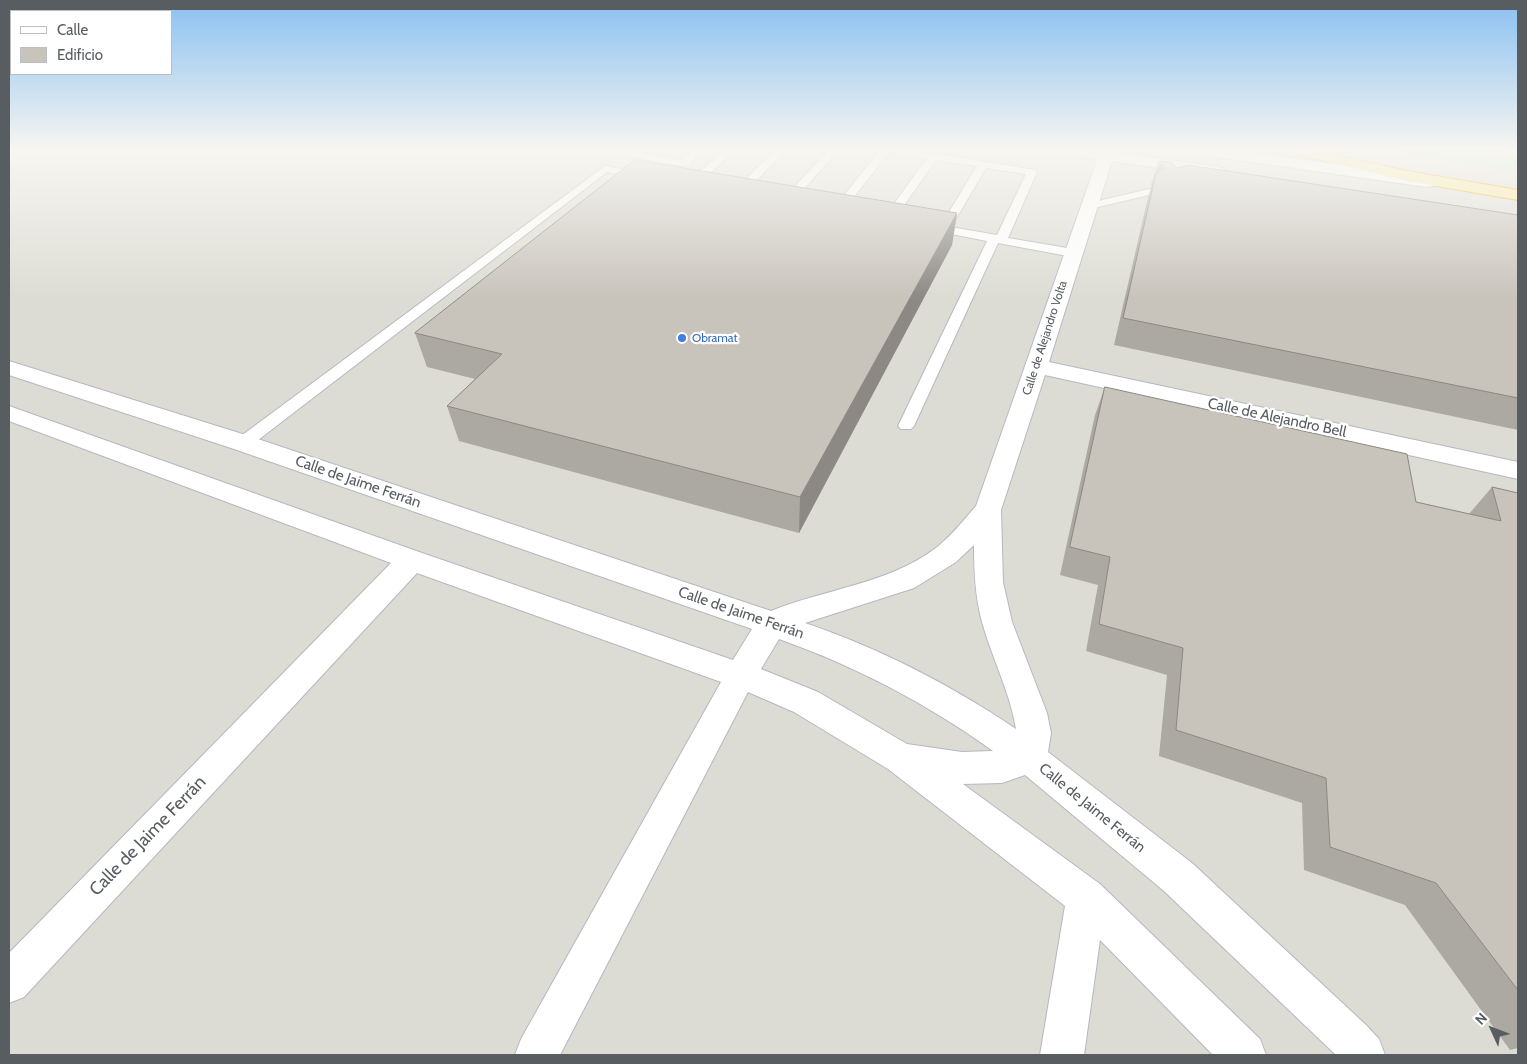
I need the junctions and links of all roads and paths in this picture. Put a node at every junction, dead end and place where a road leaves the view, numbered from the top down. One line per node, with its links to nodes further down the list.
1 (565, 200): 21 (lane)
2 (782, 200): 9 (lane)
3 (846, 200): 11 (lane)
4 (904, 200): 12 (lane)
5 (961, 200): 14 (lane)
6 (1018, 200): 15 (lane)
7 (1092, 200): 10 (street, Calle de Alejandro Volta)
8 (1117, 200): 10 (lane)
9 (804, 204)
10 (1090, 206): 16 (street, Calle de Alejandro Volta)
11 (838, 210)
12 (890, 219)
13 (917, 224): 14 (lane)
14 (944, 229): 15 (lane)
15 (997, 239): 16 (lane); 20 (lane)
16 (1073, 253): 17 (street, Calle de Alejandro Volta)
17 (1036, 366): 22 (street, Calle de Alejandro Bell); 23 (street, Calle de Alejandro Volta)
18 (9, 368): 21 (street, Calle de Jaime Ferrán)
19 (9, 413): 24 (street)
20 (906, 426)
21 (244, 443): 25 (street, Calle de Jaime Ferrán)
22 (1518, 470)
23 (988, 510): 25 (street, Calle de Alejandro Volta); 28 (street, Calle de Alejandro Volta)
24 (412, 560): 26 (street); 30 (street, Calle de Jaime Ferrán)
25 (772, 624): 26 (street); 28 (street, Calle de Jaime Ferrán)
26 (741, 675): 27 (street); 31 (street)
27 (900, 758): 28 (street); 29 (street)
28 (1030, 758): 34 (street, Calle de Jaime Ferrán)
29 (1086, 898): 32 (street); 33 (street)
30 (9, 982)
31 (537, 1055)
32 (1062, 1055)
33 (1244, 1055)
34 (1363, 1055)

